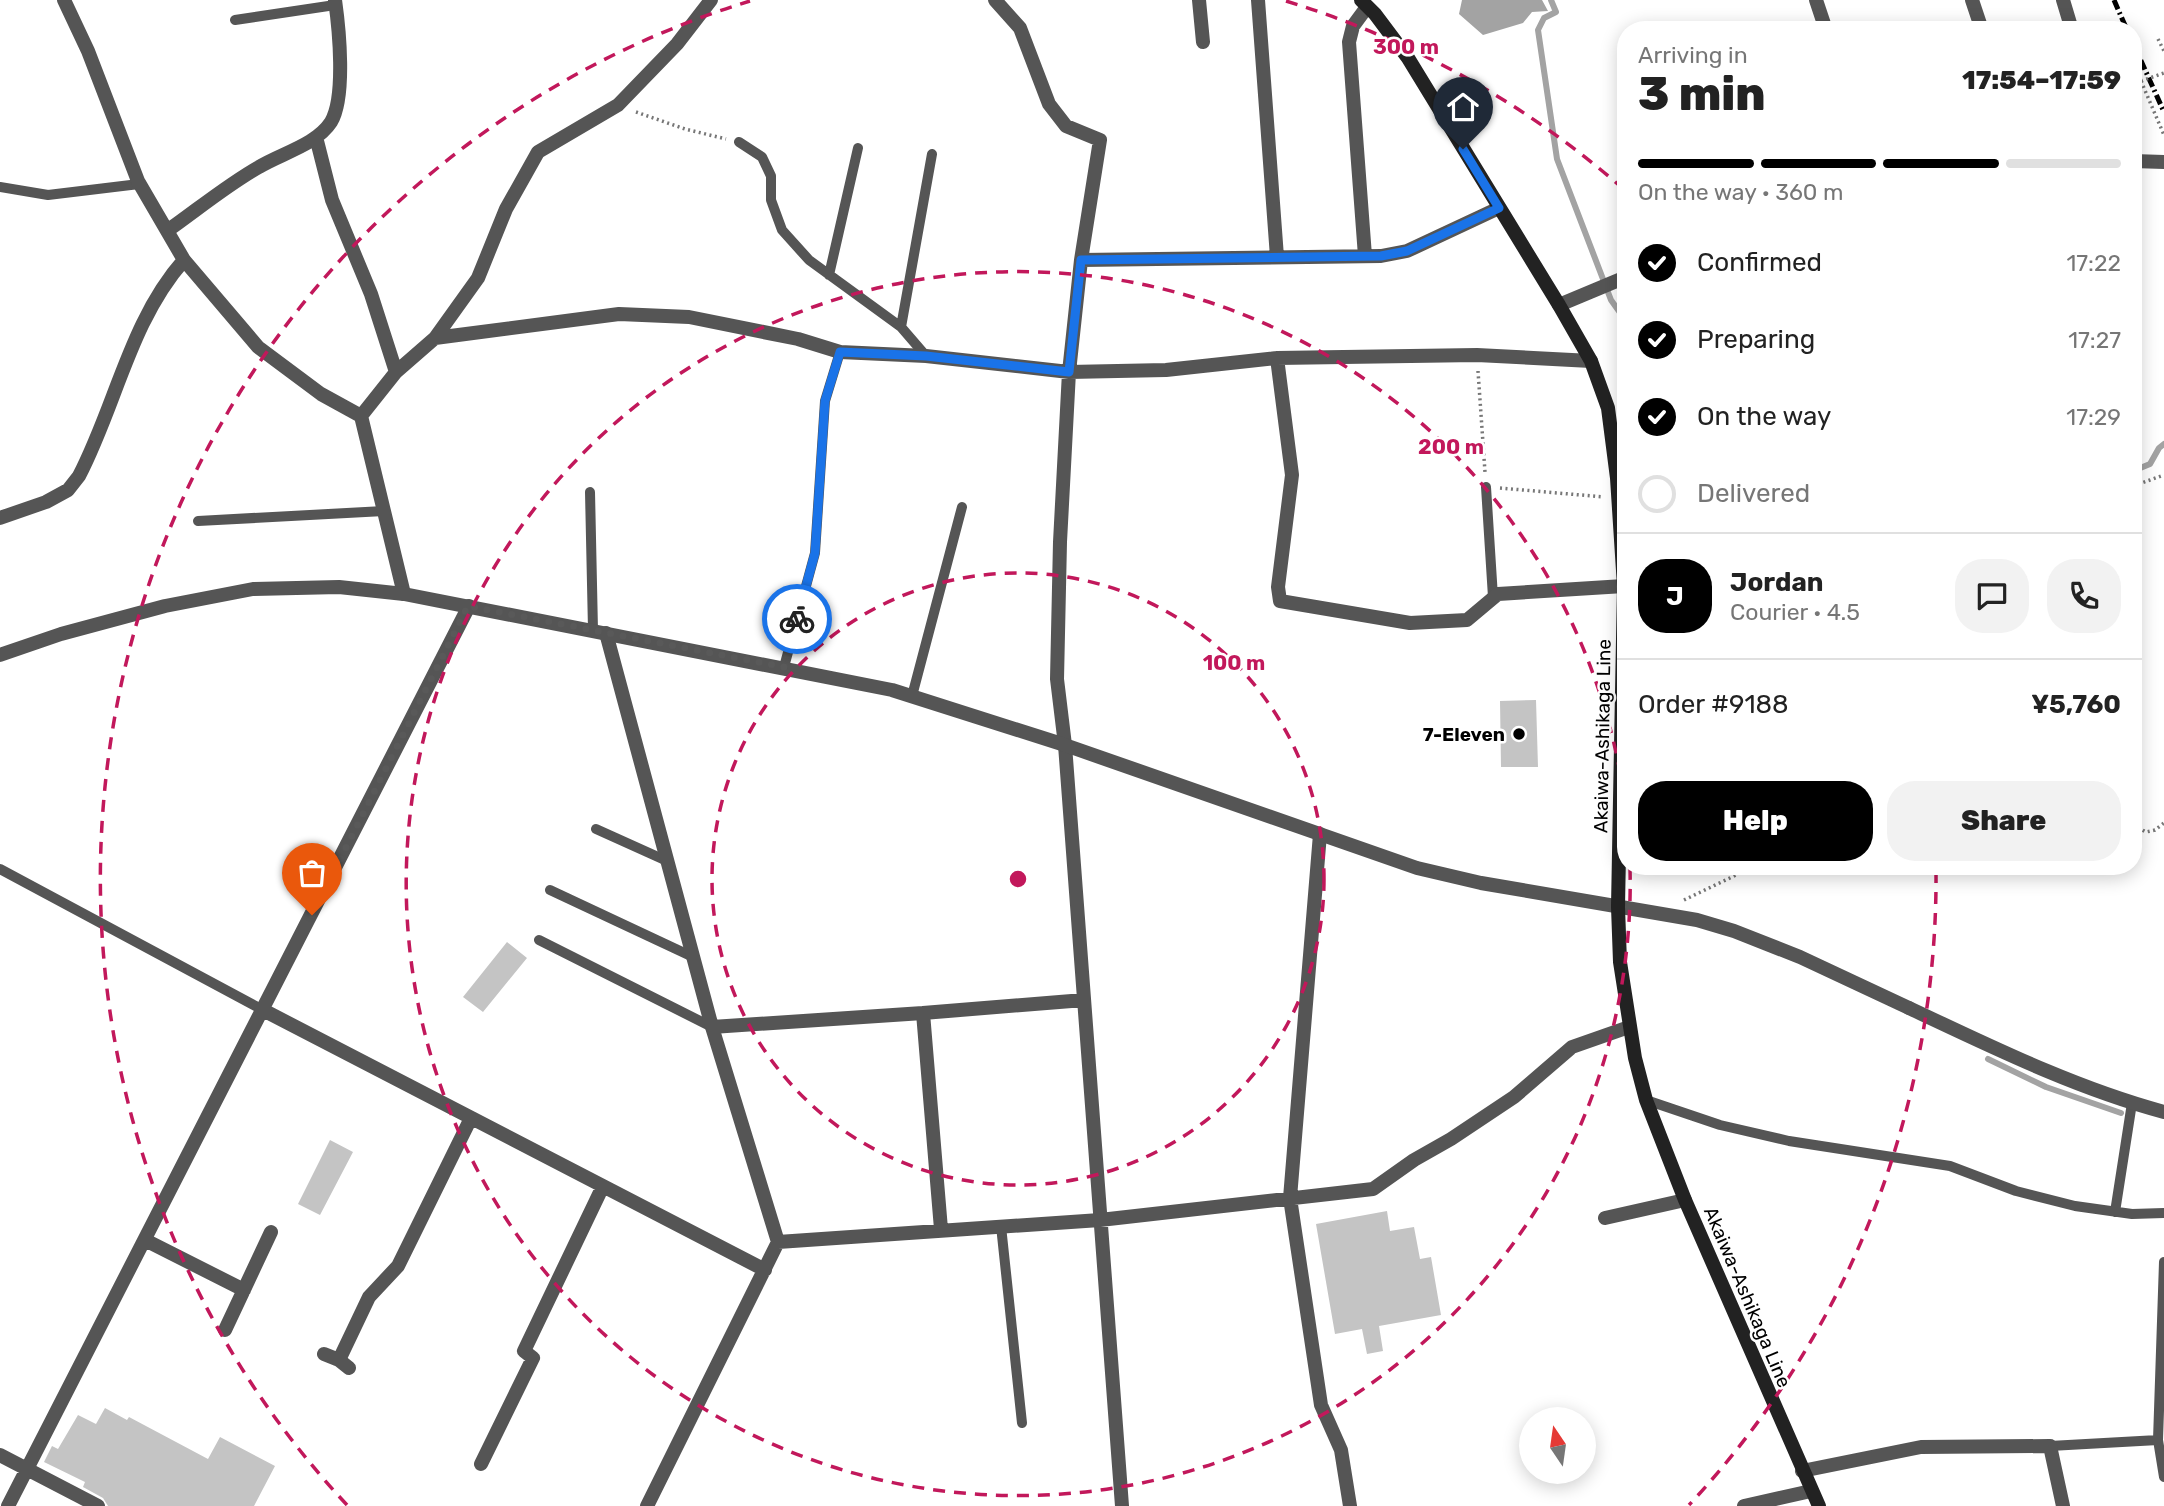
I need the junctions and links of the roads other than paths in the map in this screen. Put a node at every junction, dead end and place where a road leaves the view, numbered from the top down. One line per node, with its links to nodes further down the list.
1 (64, 0): 22 (street)
2 (710, 0): 34 (street)
3 (995, 0): 29 (street)
4 (1199, 0): 15 (street)
5 (1258, 0): 27 (street)
6 (1816, 0): 12 (street)
7 (1972, 0): 13 (street)
8 (2063, 0): 14 (street)
9 (335, 3): 11 (lane); 16 (street)
10 (1364, 3): 24 (main road, Akaiwa-Ashikaga Line); 26 (street)
11 (235, 20)
12 (1823, 21)
13 (1979, 21)
14 (2069, 21)
15 (1203, 42)
16 (316, 137): 25 (street); 39 (street)
17 (739, 142): 30 (lane)
18 (858, 148): 30 (lane)
19 (932, 154): 33 (lane)
20 (2142, 161): 21 (street)
21 (2164, 162)
22 (139, 184): 23 (lane); 25 (street)
23 (0, 187)
24 (1499, 208): 26 (street); 32 (main road, Akaiwa-Ashikaga Line)
25 (167, 231): 28 (street)
26 (1365, 256): 27 (street)
27 (1277, 257): 29 (street)
28 (184, 260): 41 (street); 47 (street)
29 (1081, 260): 40 (street)
30 (829, 275): 33 (lane)
31 (1617, 281): 32 (street)
32 (1559, 305): 38 (main road, Akaiwa-Ashikaga Line)
33 (901, 327): 36 (lane)
34 (435, 338): 35 (street); 39 (street)
35 (840, 352): 36 (street); 55 (lane)
36 (926, 356): 40 (street)
37 (1277, 358): 38 (street); 40 (street); 51 (street)
38 (1591, 361): 43 (main road, Akaiwa-Ashikaga Line)
39 (396, 372): 41 (street)
40 (1069, 372): 57 (street)
41 (361, 416): 46 (street)
42 (1486, 487): 51 (lane)
43 (1617, 490)
44 (590, 492): 53 (lane)
45 (962, 506): 56 (lane)
46 (384, 511): 48 (lane); 50 (street)
47 (0, 518)
48 (198, 521)
49 (1617, 586): 51 (street)
50 (404, 594): 52 (street); 54 (street)
51 (1493, 597)
52 (468, 606): 53 (street); 68 (street)
53 (599, 632): 55 (street); 60 (street)
54 (0, 655)
55 (784, 667): 56 (street)
56 (912, 696): 57 (street)
57 (1065, 745): 59 (street); 67 (street)
58 (596, 829): 60 (lane)
59 (1320, 834): 64 (street); 77 (street)
60 (667, 861): 66 (street)
61 (0, 869): 68 (lane)
62 (1618, 875): 64 (main road, Akaiwa-Ashikaga Line)
63 (550, 890): 66 (lane)
64 (1618, 907): 71 (main road, Akaiwa-Ashikaga Line); 73 (street)
65 (539, 940): 70 (lane)
66 (693, 957): 70 (street)
67 (1084, 1000): 69 (street); 82 (street)
68 (263, 1010): 75 (street); 86 (street)
69 (923, 1013): 70 (street); 84 (street)
70 (712, 1027): 87 (street)
71 (1629, 1027): 72 (main road, Akaiwa-Ashikaga Line); 77 (street)
72 (1646, 1100): 78 (main road, Akaiwa-Ashikaga Line); 79 (lane)
73 (2132, 1103): 74 (street); 79 (lane)
74 (2164, 1112)
75 (471, 1118): 76 (street); 92 (street)
76 (603, 1186): 89 (street); 97 (street)
77 (1290, 1198): 82 (street); 106 (street)
78 (1685, 1200): 81 (street); 99 (main road, Akaiwa-Ashikaga Line)
79 (2116, 1212): 80 (lane)
80 (2164, 1213)
81 (1605, 1218)
82 (1100, 1220): 83 (street); 105 (street)
83 (1001, 1226): 84 (street); 93 (lane)
84 (941, 1229): 87 (street)
85 (271, 1232): 90 (street)
86 (145, 1240): 90 (street); 98 (street)
87 (778, 1242): 89 (street)
88 (2164, 1262): 94 (lane)
89 (765, 1270): 104 (street)
90 (244, 1290): 91 (street)
91 (225, 1330)
92 (324, 1354)
93 (1022, 1423)
94 (2158, 1440): 95 (lane); 100 (lane)
95 (2050, 1446): 99 (street); 109 (street)
96 (0, 1455): 98 (street)
97 (481, 1464)
98 (28, 1469): 102 (street); 103 (street)
99 (1802, 1471): 101 (main road, Akaiwa-Ashikaga Line)
100 (2164, 1477)
101 (1811, 1491): 107 (street); 108 (main road, Akaiwa-Ashikaga Line)
102 (8, 1506)
103 (98, 1506)
104 (647, 1506)
105 (1122, 1506)
106 (1350, 1506)
107 (1744, 1506)
108 (1819, 1506)
109 (2063, 1506)

